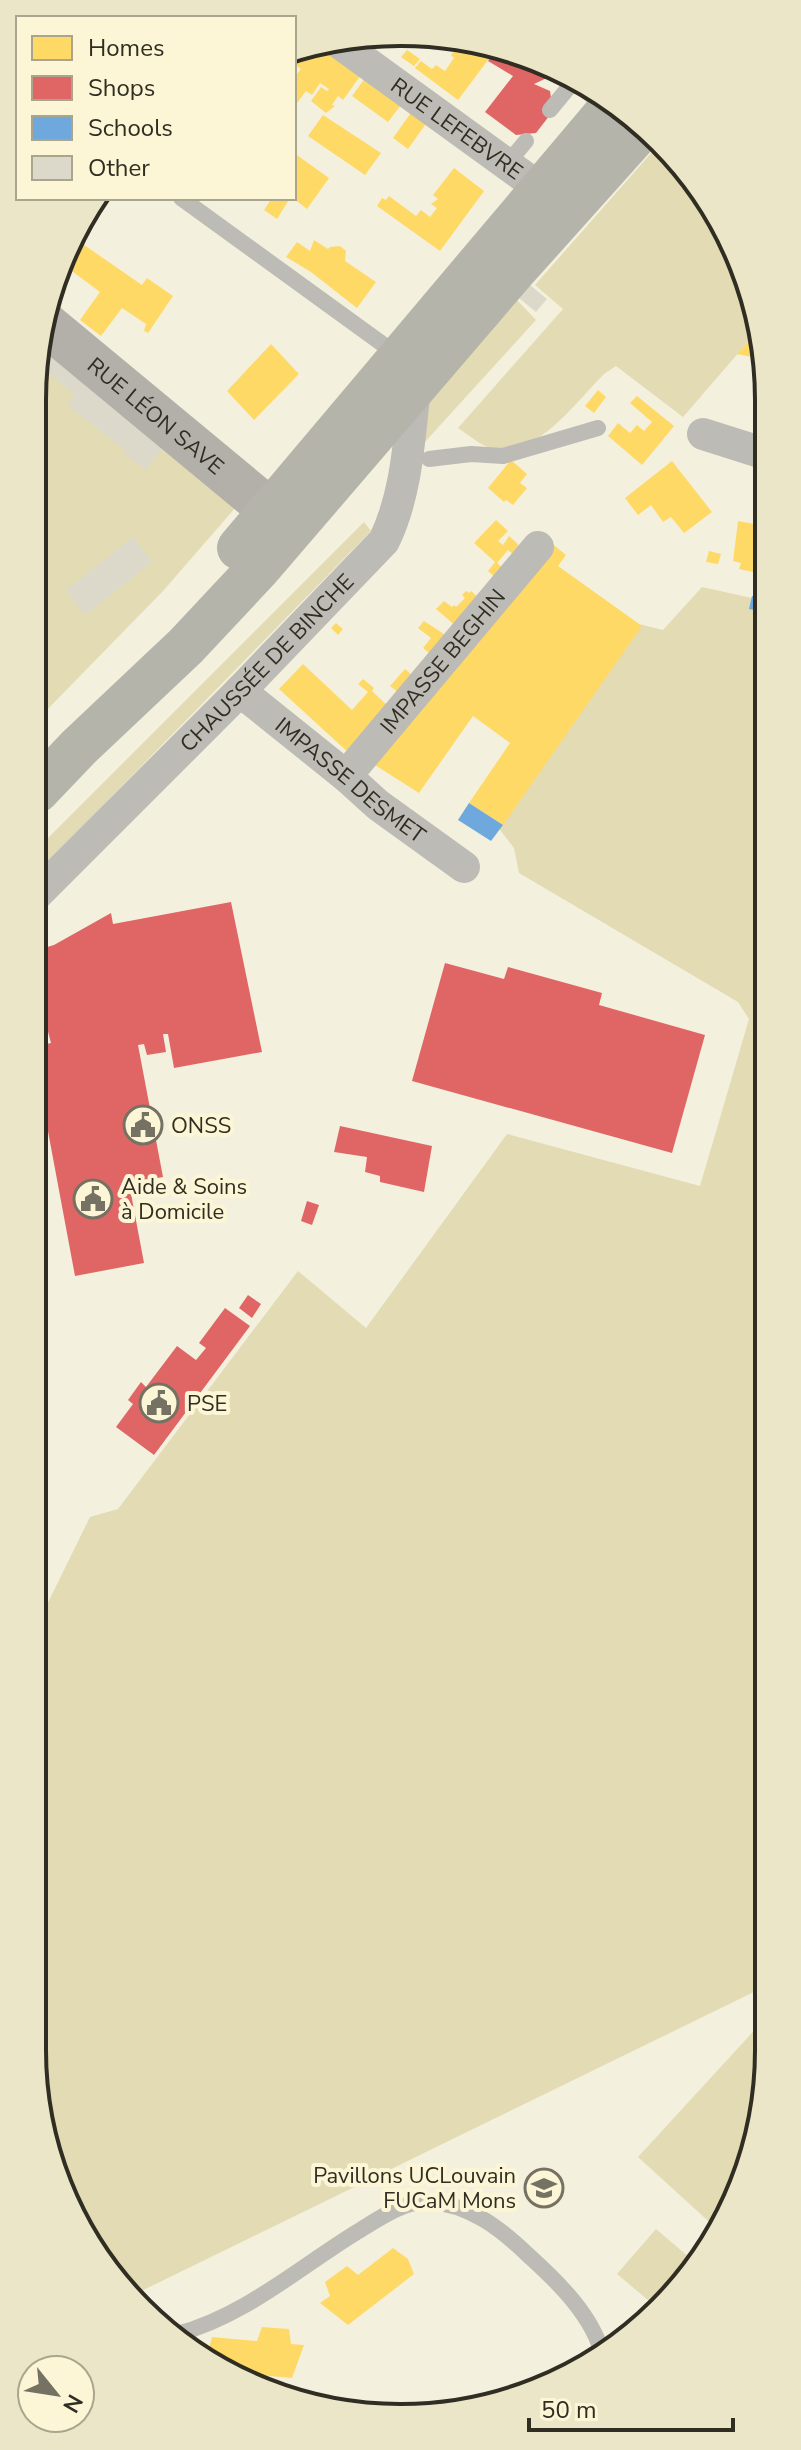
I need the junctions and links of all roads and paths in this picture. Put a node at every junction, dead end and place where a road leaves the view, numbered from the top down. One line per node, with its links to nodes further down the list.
1 (351, 50): 6 (street, RUE LEFEBVRE)
2 (568, 88): 3 (lane)
3 (550, 110)
4 (616, 119): 6 (main road)
5 (617, 120): 9 (main road)
6 (541, 189): 9 (main road)
7 (184, 200): 9 (lane)
8 (53, 330): 14 (street, RUE LÉON SAVE)
9 (407, 372): 14 (main road); 16 (main road); 17 (street, CHAUSSÉE DE BINCHE)
10 (598, 428): 13 (lane)
11 (703, 434): 12 (street)
12 (755, 451)
13 (429, 459)
14 (270, 510): 16 (street); 18 (main road)
15 (538, 547): 19 (street, IMPASSE BEGHIN)
16 (186, 646): 18 (main road)
17 (240, 691): 19 (street, IMPASSE DESMET); 22 (street, CHAUSSÉE DE BINCHE)
18 (79, 747): 20 (main road)
19 (346, 776): 21 (street, IMPASSE DESMET)
20 (46, 782)
21 (464, 867)
22 (46, 885)
23 (186, 2331): 24 (lane)
24 (599, 2343)

